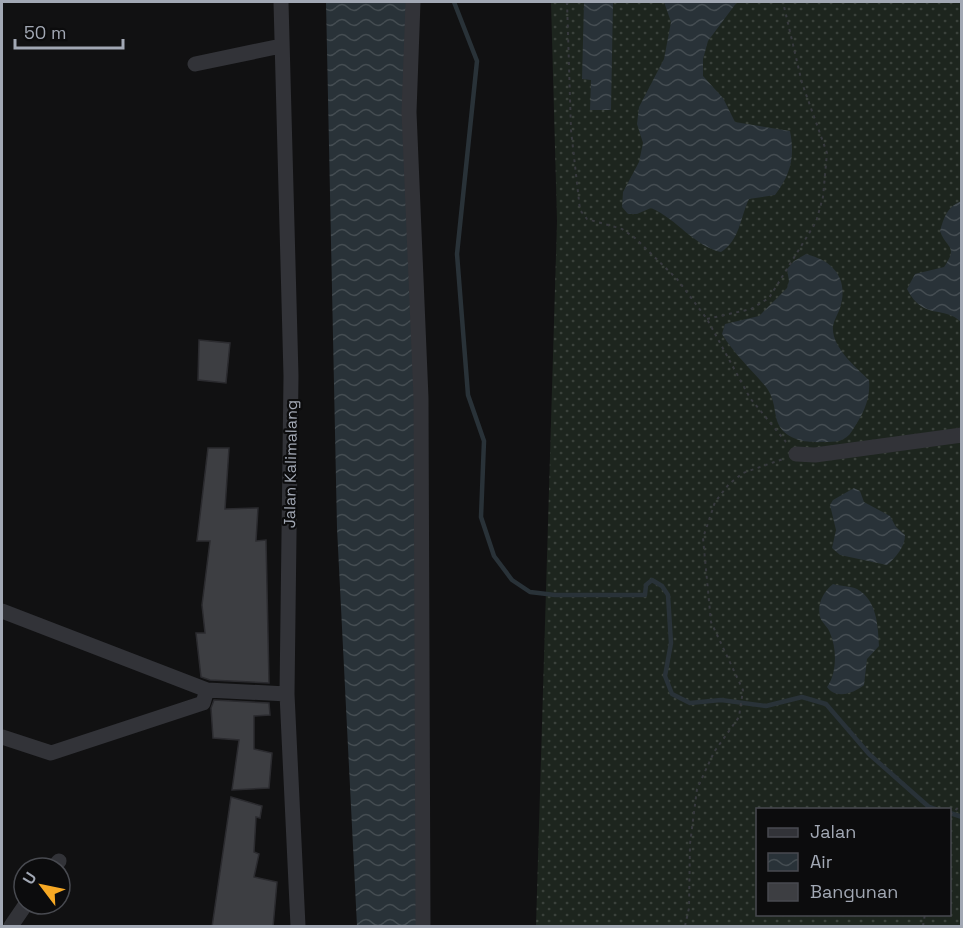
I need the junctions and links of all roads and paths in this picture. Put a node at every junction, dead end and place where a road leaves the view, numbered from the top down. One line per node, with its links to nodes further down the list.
1 (281, 2): 5 (street, Jalan Kalimalang)
2 (412, 2): 15 (street)
3 (567, 2): 7 (path)
4 (783, 2): 7 (path)
5 (281, 46): 6 (street); 12 (street, Jalan Kalimalang)
6 (195, 64)
7 (707, 319): 9 (path)
8 (962, 435): 9 (street)
9 (796, 454): 16 (path)
10 (2, 611): 11 (street)
11 (207, 690): 12 (street); 13 (street)
12 (286, 694): 14 (street, Jalan Kalimalang)
13 (2, 737)
14 (298, 927)
15 (423, 927)
16 (685, 927)

